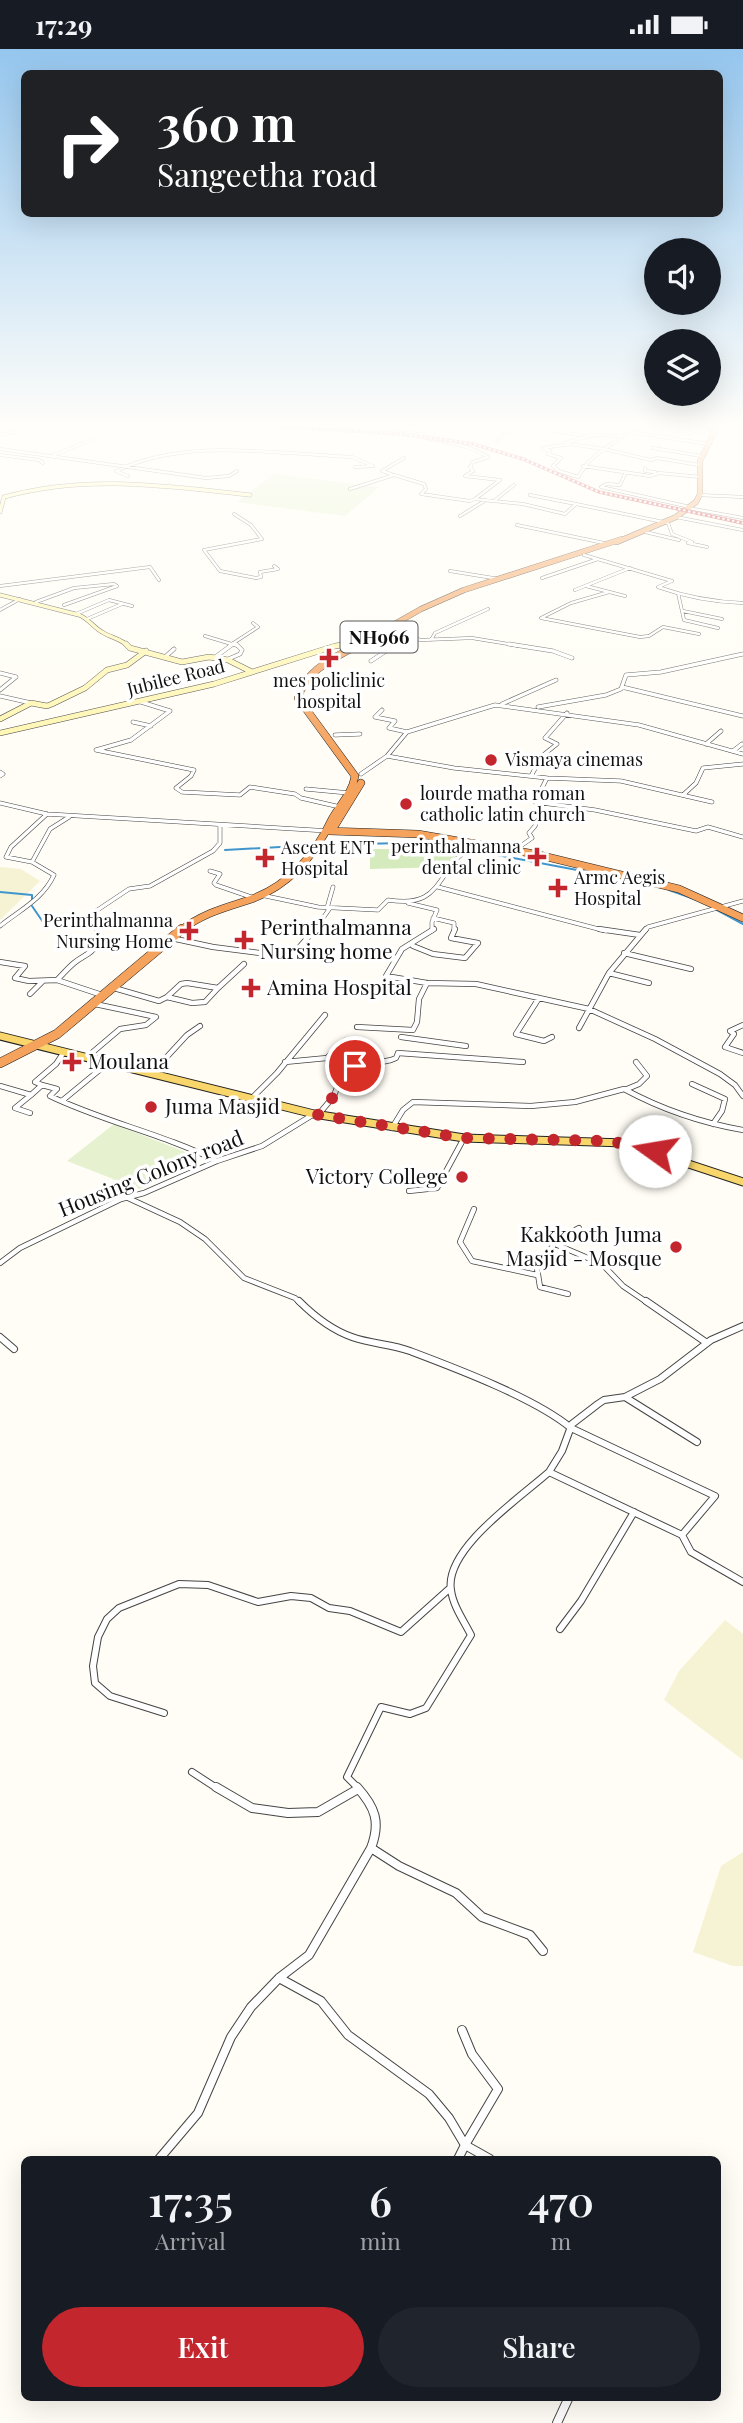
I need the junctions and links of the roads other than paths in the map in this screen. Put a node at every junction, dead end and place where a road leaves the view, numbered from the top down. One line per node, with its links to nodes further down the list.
1 (260, 537): 12 (street)
2 (571, 537): 8 (street)
3 (627, 537): 6 (highway, NH966)
4 (665, 537): 9 (street)
5 (679, 537): 7 (street)
6 (622, 539): 8 (highway, NH966); 10 (highway, NH966)
7 (692, 542)
8 (604, 544): 10 (highway, NH966)
9 (707, 547)
10 (585, 553): 11 (street); 16 (highway, NH966); 39 (highway, NH966)
11 (598, 559): 13 (street); 15 (street)
12 (274, 566)
13 (630, 568): 19 (street); 22 (street)
14 (450, 571): 16 (street)
15 (542, 578)
16 (499, 579): 45 (highway, NH966)
17 (159, 580): 18 (street)
18 (0, 586)
19 (586, 586): 20 (street); 21 (street)
20 (575, 590)
21 (609, 592): 24 (street); 40 (street)
22 (678, 593): 27 (street); 33 (street)
23 (0, 595): 25 (street)
24 (625, 596)
25 (20, 599): 26 (street); 32 (street)
26 (36, 602): 29 (street); 34 (street)
27 (743, 603)
28 (122, 604): 30 (street); 34 (street); 35 (street)
29 (64, 605)
30 (132, 606)
31 (488, 608): 43 (street)
32 (0, 610)
33 (683, 611): 36 (street); 38 (street)
34 (76, 614): 35 (street)
35 (87, 619): 47 (street)
36 (722, 619)
37 (253, 623): 44 (street)
38 (718, 628)
39 (388, 632): 42 (highway, NH966); 43 (street)
40 (699, 634)
41 (205, 636): 44 (street)
42 (373, 640): 45 (highway, NH966); 53 (street)
43 (431, 640): 51 (street)
44 (236, 644): 50 (street); 52 (street)
45 (361, 645): 54 (street, Jubilee Road); 76 (highway, NH966); 86 (highway, NH966)
46 (174, 649): 49 (street)
47 (146, 651): 49 (street); 62 (street)
48 (743, 654): 57 (street)
49 (165, 657): 50 (street)
50 (214, 658): 52 (street)
51 (572, 658)
52 (226, 660): 54 (street)
53 (371, 661)
54 (253, 672): 61 (street, Jubilee Road)
55 (0, 673): 58 (street)
56 (556, 680): 63 (street)
57 (622, 687): 60 (street); 68 (street)
58 (0, 690)
59 (0, 696): 62 (street)
60 (571, 701): 64 (street); 66 (street)
61 (141, 702): 71 (street); 74 (street, Jubilee Road)
62 (31, 703): 69 (street)
63 (495, 705): 64 (street); 73 (street)
64 (528, 708): 66 (street)
65 (382, 710): 73 (street)
66 (553, 711): 67 (street)
67 (567, 713): 77 (street); 84 (street)
68 (743, 716)
69 (0, 719)
70 (133, 722): 71 (street)
71 (151, 726): 92 (street)
72 (721, 731): 77 (street)
73 (407, 732): 81 (street)
74 (0, 733)
75 (360, 734): 76 (street)
76 (335, 735): 83 (highway, NH966)
77 (706, 744): 79 (street)
78 (741, 744): 79 (street)
79 (733, 751): 80 (street)
80 (743, 754)
81 (387, 756): 83 (street); 84 (street)
82 (743, 764): 88 (street)
83 (361, 774): 86 (highway)
84 (531, 776): 85 (street)
85 (547, 778): 88 (street); 91 (street)
86 (355, 788): 87 (street); 92 (highway); 96 (highway)
87 (306, 789)
88 (683, 795): 89 (street)
89 (712, 802)
90 (0, 803): 93 (street)
91 (542, 803): 97 (street); 99 (street)
92 (340, 807): 96 (highway)
93 (47, 814): 94 (street); 100 (street)
94 (72, 815): 95 (street); 100 (street)
95 (220, 825): 96 (street); 120 (street)
96 (329, 831): 98 (highway); 104 (highway)
97 (743, 837)
98 (471, 848): 99 (highway); 103 (street)
99 (515, 850): 107 (highway)
100 (32, 862): 111 (street)
101 (210, 871): 104 (street)
102 (333, 887): 108 (street)
103 (438, 887): 106 (street); 112 (street)
104 (255, 896): 108 (street); 113 (highway)
105 (743, 901): 107 (street)
106 (408, 903): 108 (street); 109 (street)
107 (716, 907): 110 (highway); 112 (street)
108 (328, 908): 113 (street)
109 (433, 918): 114 (street); 122 (street)
110 (743, 918)
111 (0, 926)
112 (640, 935): 115 (street)
113 (172, 938): 124 (highway)
114 (413, 946)
115 (624, 953): 118 (street); 119 (street)
116 (0, 962): 121 (street)
117 (244, 964): 125 (street)
118 (691, 969)
119 (609, 973): 123 (street); 131 (street)
120 (57, 980): 121 (street); 127 (street)
121 (43, 981): 126 (street)
122 (427, 983): 129 (street); 137 (street)
123 (649, 983)
124 (114, 988): 127 (highway); 128 (street)
125 (218, 988): 128 (street); 128 (street)
126 (30, 994)
127 (105, 996): 130 (highway)
128 (167, 997)
129 (539, 997): 131 (street); 140 (street)
130 (95, 1004): 143 (highway); 147 (street)
131 (589, 1009): 136 (street); 159 (street)
132 (325, 1015): 148 (street)
133 (200, 1025): 153 (street)
134 (743, 1025): 146 (street)
135 (358, 1027): 137 (street)
136 (579, 1028)
137 (406, 1030): 139 (street)
138 (0, 1035): 143 (main road)
139 (401, 1037): 142 (street); 145 (street)
140 (552, 1037)
141 (345, 1041): 148 (street)
142 (466, 1046)
143 (37, 1047): 144 (main road); 151 (highway)
144 (64, 1052): 147 (main road); 155 (street)
145 (398, 1053): 149 (street); 163 (street)
146 (743, 1053)
147 (87, 1057): 152 (main road)
148 (285, 1062): 160 (street)
149 (523, 1062)
150 (636, 1062): 157 (street)
151 (0, 1063)
152 (107, 1063): 153 (main road); 161 (street)
153 (151, 1074): 160 (main road)
154 (692, 1084): 164 (street)
155 (42, 1085): 158 (street); 161 (street)
156 (0, 1086): 158 (street)
157 (627, 1090): 164 (street); 165 (street)
158 (31, 1095): 162 (street)
159 (743, 1096)
160 (251, 1099): 163 (main road)
161 (63, 1100): 168 (street)
162 (30, 1113)
163 (316, 1114): 165 (main road); 168 (street, Housing Colony road)
164 (713, 1124): 166 (street)
165 (392, 1128): 167 (main road)
166 (743, 1130)
167 (464, 1138): 169 (main road); 170 (street)
168 (217, 1161): 171 (street, Housing Colony road)
169 (743, 1182)
170 (409, 1191)
171 (128, 1198): 175 (street, Housing Colony road); 183 (street)
172 (474, 1209): 176 (street)
173 (579, 1229): 174 (street)
174 (555, 1244): 176 (street); 180 (street)
175 (0, 1263)
176 (537, 1275): 177 (street)
177 (568, 1294)
178 (743, 1327): 180 (street)
179 (0, 1337): 181 (street)
180 (707, 1343): 182 (street)
181 (14, 1349)
182 (625, 1397): 183 (street); 184 (street)
183 (571, 1428): 185 (street); 187 (street)
184 (696, 1442)
185 (549, 1472): 186 (street); 189 (street)
186 (634, 1512): 187 (street); 190 (street)
187 (682, 1535): 188 (street)
188 (743, 1582)
189 (449, 1589): 191 (street); 193 (street)
190 (560, 1629)
191 (164, 1713)
192 (192, 1772): 193 (street)
193 (358, 1789): 194 (street)
194 (371, 1848): 195 (street); 196 (street)
195 (543, 1951)
196 (279, 1978): 198 (street); 199 (street)
197 (462, 2030): 198 (street)
198 (465, 2145): 200 (street); 201 (street)
199 (162, 2156)
200 (460, 2156)
201 (485, 2156)
202 (567, 2401): 203 (street)
203 (557, 2423)

